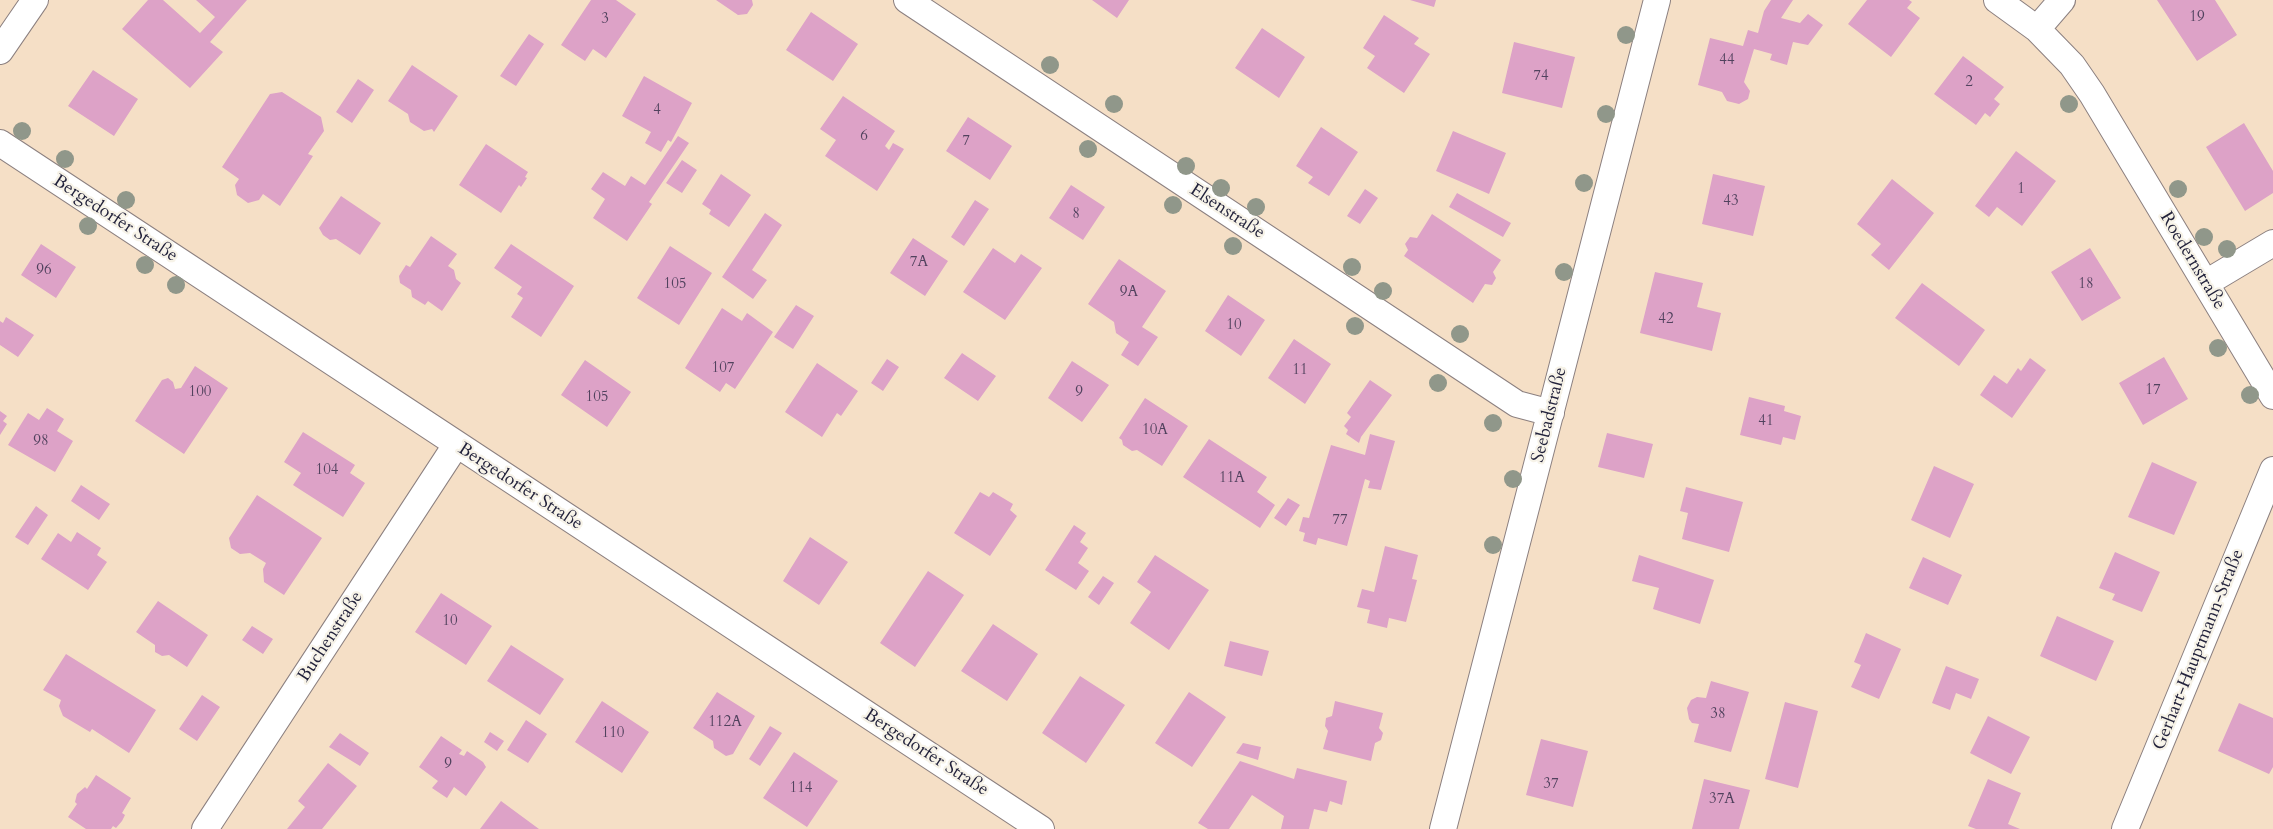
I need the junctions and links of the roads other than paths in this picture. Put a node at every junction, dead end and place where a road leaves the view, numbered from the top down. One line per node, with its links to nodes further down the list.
1 (35, 0): 7 (street)
2 (907, 0): 12 (street, Elsenstraße)
3 (1657, 0): 12 (street, Seebadstraße)
4 (1997, 0): 6 (street, Roedernstraße)
5 (2061, 0): 6 (street)
6 (2037, 29): 10 (street, Roedernstraße)
7 (0, 51)
8 (0, 143): 13 (street, Bergedorfer Straße)
9 (2273, 243): 10 (street)
10 (2206, 283): 11 (street, Roedernstraße)
11 (2273, 396)
12 (1551, 413): 17 (street, Seebadstraße)
13 (456, 445): 15 (street, Buchenstraße); 16 (street, Bergedorfer Straße)
14 (2273, 470): 18 (street, Gerhart-Hauptmann-Straße)
15 (205, 829)
16 (1041, 829)
17 (1443, 829)
18 (2125, 829)

